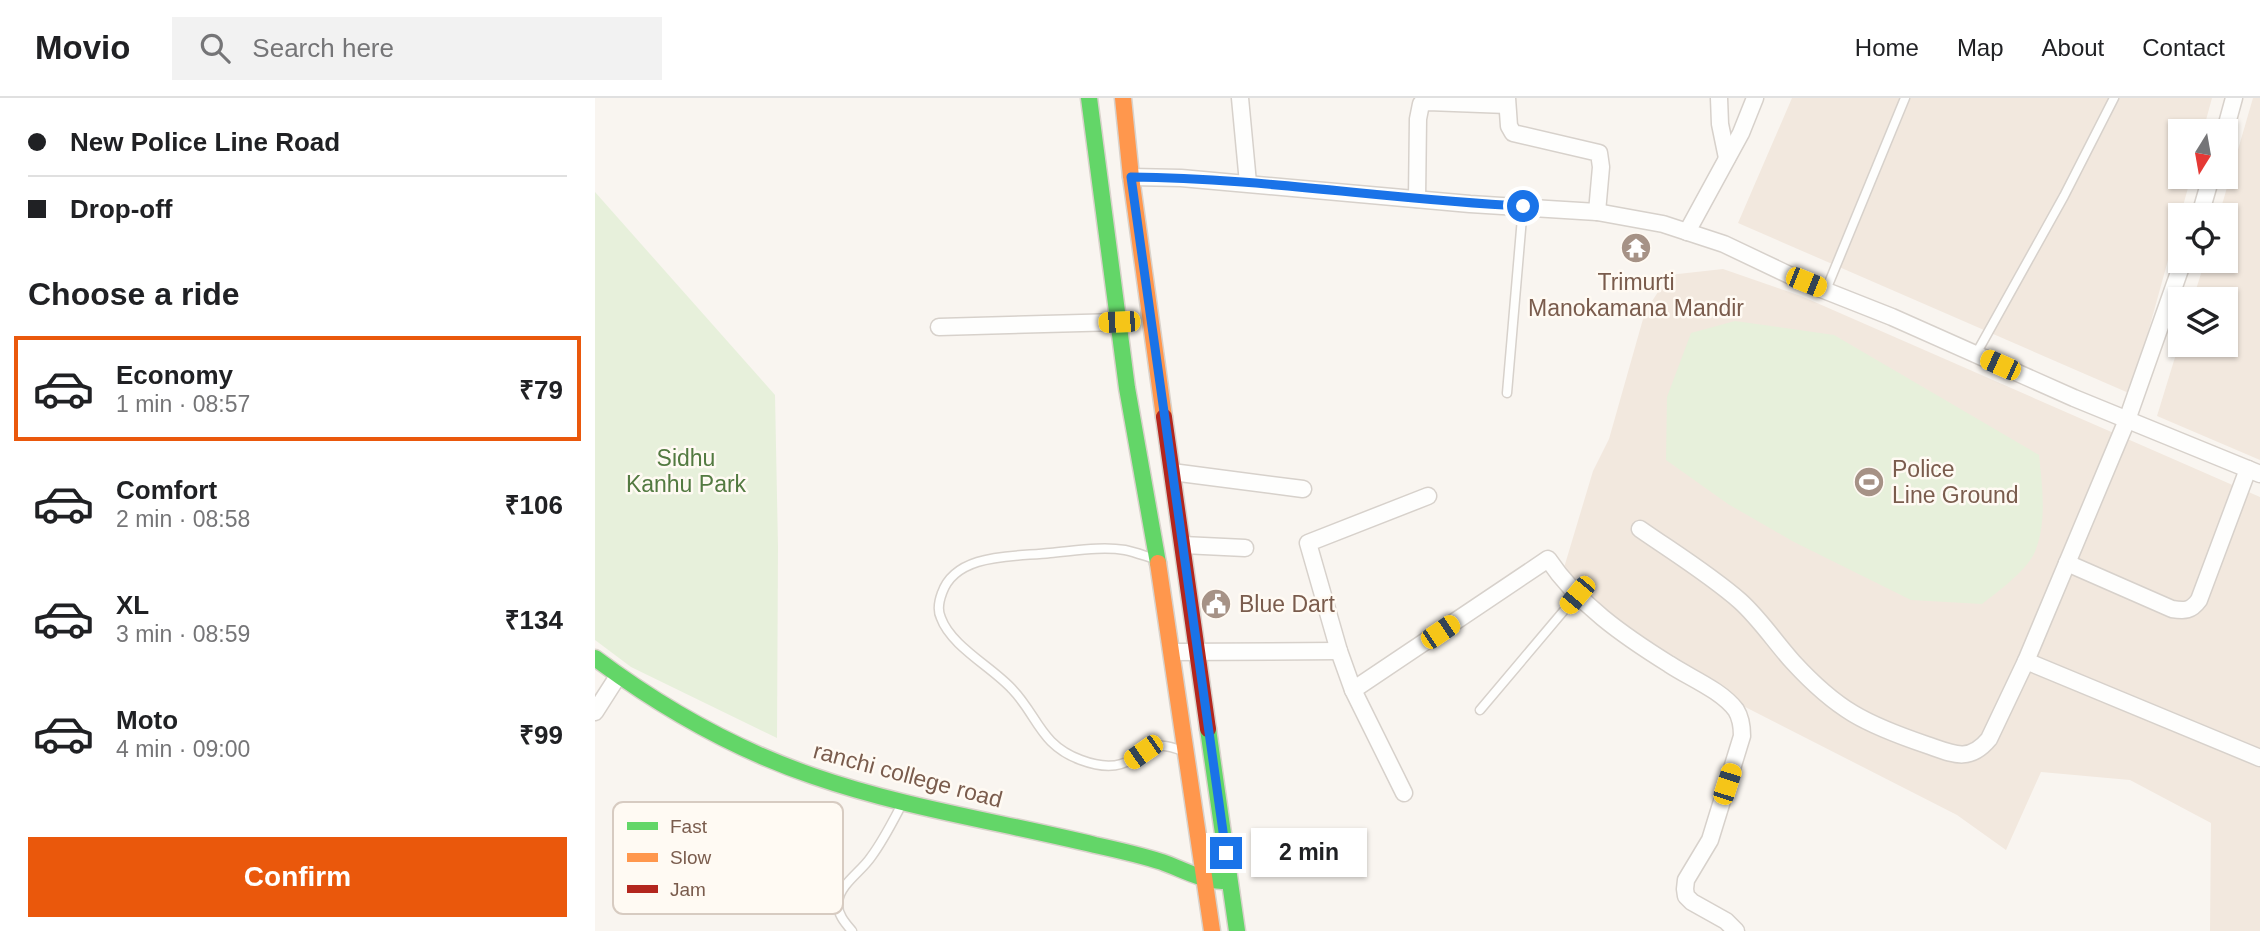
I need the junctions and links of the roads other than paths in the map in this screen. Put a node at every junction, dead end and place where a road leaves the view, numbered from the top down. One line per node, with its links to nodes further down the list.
1 (1089, 98): 20 (main road)
2 (1123, 98): 12 (main road)
3 (1240, 98): 13 (street)
4 (1720, 98): 11 (street)
5 (1755, 98): 11 (street)
6 (1905, 98): 19 (lane)
7 (2114, 98): 22 (lane)
8 (2234, 98): 10 (street)
9 (1507, 102): 14 (street); 16 (street)
10 (2228, 119)
11 (1727, 158): 17 (street)
12 (1131, 177): 13 (street); 26 (main road)
13 (1248, 183): 14 (street)
14 (1417, 199): 15 (street)
15 (1523, 206): 16 (street); 23 (lane)
16 (1597, 212): 17 (street)
17 (1687, 232): 19 (street)
18 (2179, 273): 24 (street)
19 (1826, 290): 22 (street)
20 (1119, 322): 21 (street); 32 (main road)
21 (939, 327)
22 (1976, 354): 24 (street)
23 (1507, 393)
24 (2127, 420): 25 (street); 33 (street)
25 (2254, 471): 33 (street)
26 (1172, 472): 27 (street); 30 (main road)
27 (1303, 489)
28 (1428, 496): 36 (street)
29 (1640, 529): 39 (street)
30 (1184, 545): 31 (street); 35 (main road)
31 (1245, 548)
32 (1158, 560): 37 (main road); 44 (lane)
33 (2067, 563): 39 (street)
34 (1577, 595): 41 (street); 42 (lane); 55 (street)
35 (1197, 651): 36 (street); 37 (street); 49 (main road)
36 (1339, 651): 41 (street)
37 (1172, 652): 44 (main road)
38 (595, 658): 40 (main road, ranchi college road)
39 (2026, 661): 45 (street)
40 (618, 676): 43 (street); 47 (main road, ranchi college road)
41 (1353, 690): 46 (street)
42 (1480, 710)
43 (595, 712)
44 (1187, 752): 48 (main road)
45 (2260, 758)
46 (1404, 793)
47 (903, 802): 48 (main road, ranchi college road); 50 (lane)
48 (1205, 881): 49 (main road, ranchi college road); 53 (main road)
49 (1230, 881): 54 (main road)
50 (843, 889)
51 (840, 914): 52 (lane)
52 (852, 931)
53 (1212, 931)
54 (1237, 931)
55 (1736, 931)

